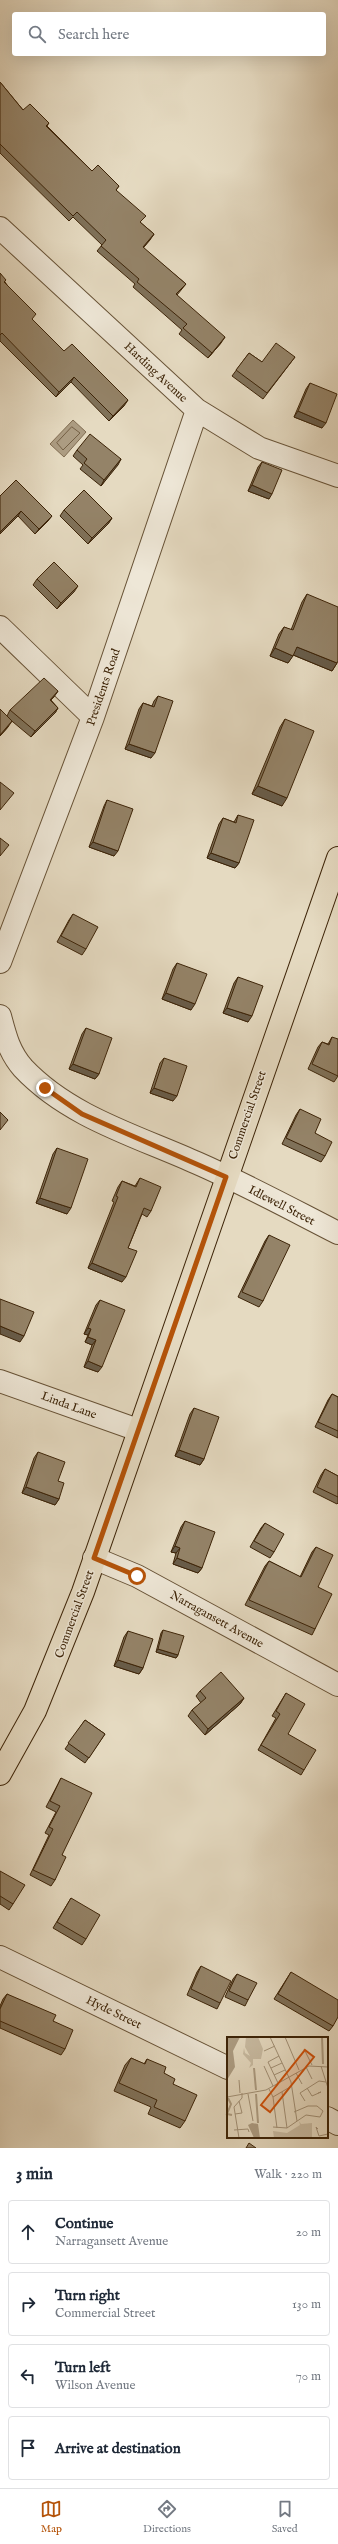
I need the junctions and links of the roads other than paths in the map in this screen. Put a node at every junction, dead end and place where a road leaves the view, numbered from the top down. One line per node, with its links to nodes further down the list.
1 (0, 228): 2 (street, Harding Avenue)
2 (197, 410): 3 (street, Harding Avenue); 5 (street, Presidents Road)
3 (338, 476)
4 (0, 627): 5 (street)
5 (93, 717): 7 (street, Presidents Road)
6 (338, 858): 9 (main road, Commercial Street)
7 (0, 962)
8 (0, 1016): 9 (street, Idlewell Street)
9 (226, 1177): 10 (street, Idlewell Street); 12 (main road, Commercial Street)
10 (338, 1233)
11 (0, 1381): 12 (street, Linda Lane)
12 (138, 1430): 13 (main road, Commercial Street)
13 (94, 1558): 14 (street, Narragansett Avenue); 15 (main road, Commercial Street)
14 (338, 1685)
15 (4, 1761)
16 (0, 1957): 17 (street, Hyde Street)
17 (227, 2068)
18 (328, 2119): 19 (street)
19 (338, 2124)

